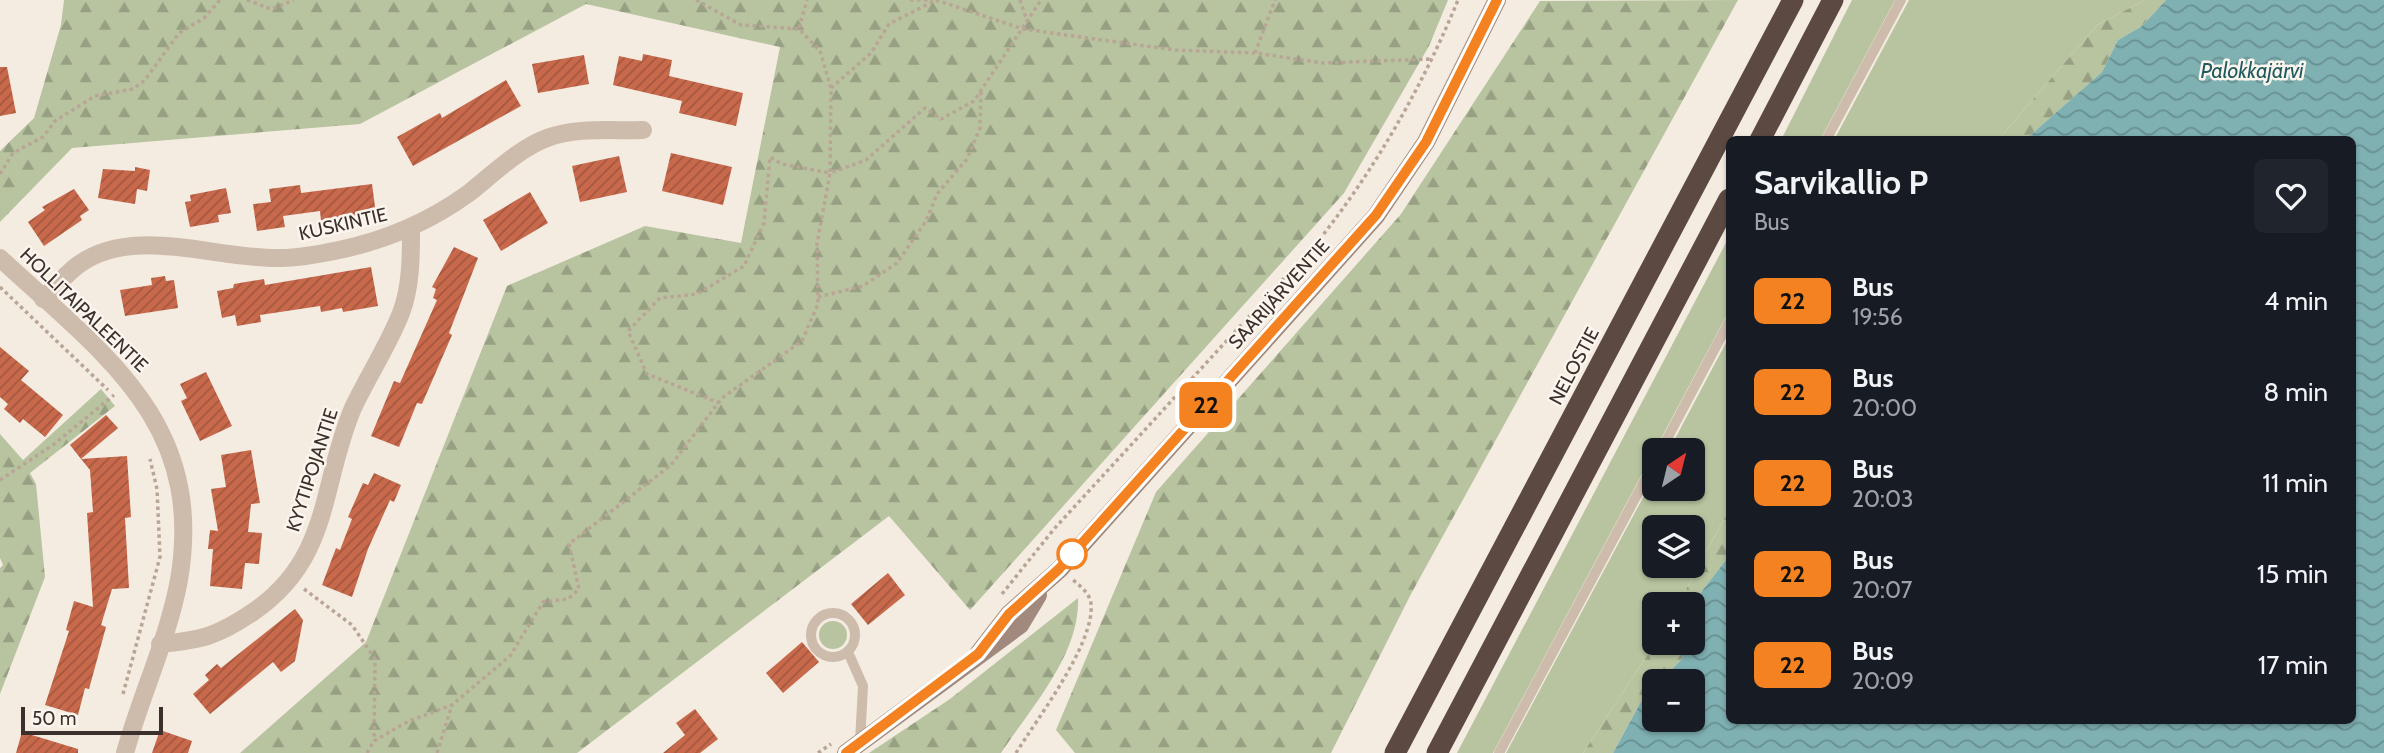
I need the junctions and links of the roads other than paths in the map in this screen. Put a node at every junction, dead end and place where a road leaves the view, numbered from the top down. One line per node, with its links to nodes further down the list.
1 (1497, 0): 17 (main road, SAARIJÄRVENTIE)
2 (1793, 0): 19 (highway, NELOSTIE)
3 (1833, 0): 6 (highway)
4 (1901, 0): 7 (lane)
5 (643, 130): 9 (street, KUSKINTIE)
6 (1762, 136)
7 (1828, 136)
8 (1726, 205): 20 (highway)
9 (411, 229): 11 (street, KUSKINTIE); 15 (street, KYYTIPOJANTIE)
10 (0, 258): 11 (street, HOLLITAIPALEENTIE)
11 (43, 299): 15 (street, HOLLITAIPALEENTIE)
12 (1726, 328): 13 (lane)
13 (1667, 438)
14 (1642, 485): 21 (lane)
15 (160, 645): 18 (street, HOLLITAIPALEENTIE)
16 (848, 652): 16 (lane); 17 (lane)
17 (853, 748)
18 (125, 753)
19 (1395, 753)
20 (1437, 753)
21 (1499, 753)

